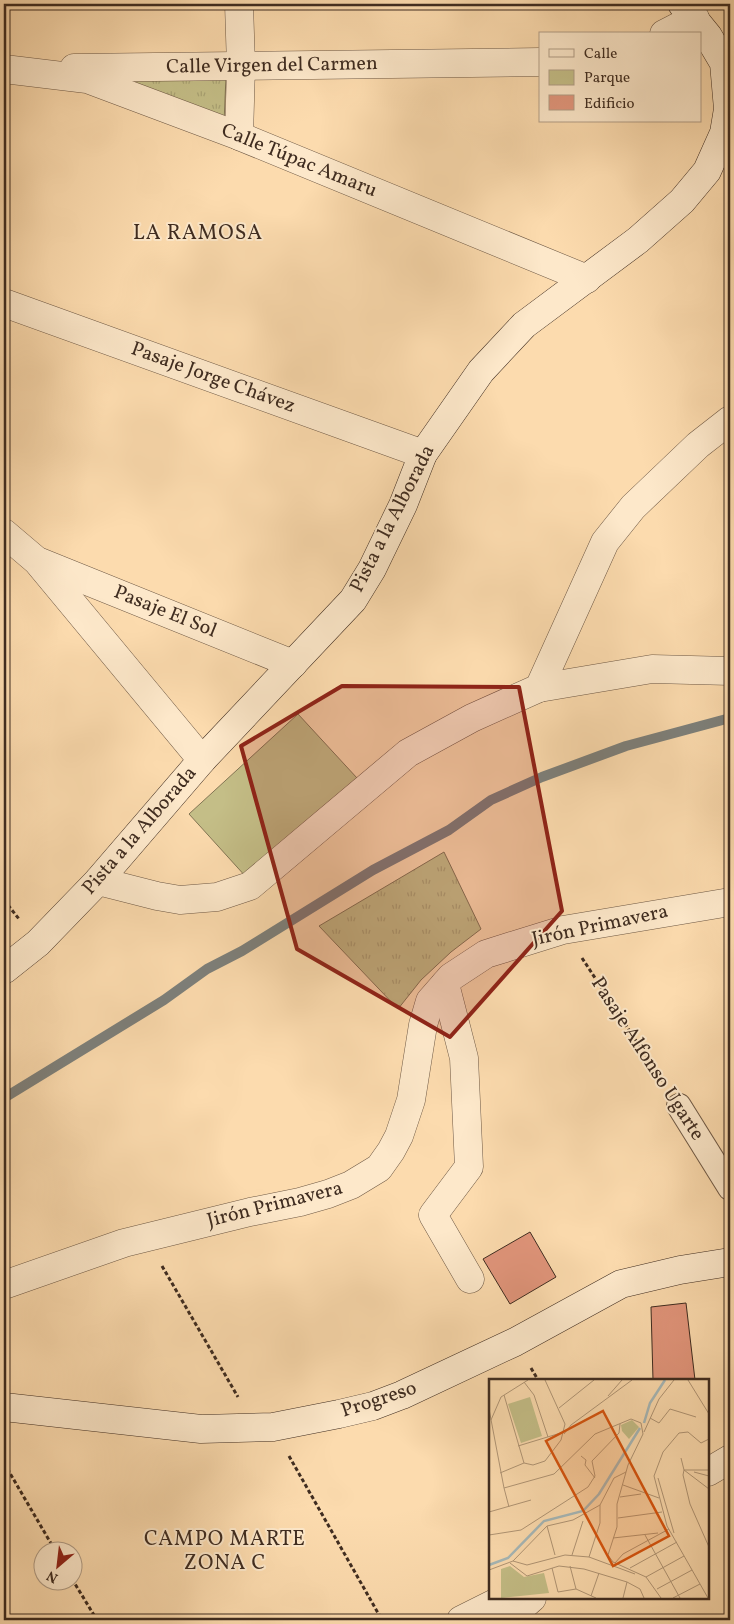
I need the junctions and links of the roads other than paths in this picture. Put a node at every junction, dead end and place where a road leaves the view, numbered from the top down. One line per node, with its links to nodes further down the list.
1 (239, 4): 5 (street)
2 (689, 11): 3 (street); 8 (street, Pista a la Alborada)
3 (666, 32)
4 (539, 62): 5 (street, Calle Virgen del Carmen)
5 (241, 66): 6 (street, Calle Virgen del Carmen); 7 (street)
6 (4, 69): 7 (street, Calle Túpac Amaru)
7 (239, 136): 8 (street, Calle Túpac Amaru)
8 (587, 278): 11 (street, Pista a la Alborada)
9 (4, 303): 11 (street, Pasaje Jorge Chávez)
10 (730, 420): 16 (street)
11 (423, 454): 14 (street, Pista a la Alborada)
12 (4, 533): 13 (street, Pasaje El Sol)
13 (36, 560): 14 (street, Pasaje El Sol); 17 (street, Pasaje El Sol)
14 (293, 664): 17 (street, Pista a la Alborada)
15 (730, 672): 16 (street)
16 (539, 688): 18 (street)
17 (202, 760): 18 (street, Pista a la Alborada)
18 (98, 881): 20 (street, Pista a la Alborada)
19 (730, 902): 21 (street, Jirón Primavera)
20 (4, 970)
21 (445, 984): 25 (street); 26 (street, Jirón Primavera)
22 (679, 1106): 23 (street, Pasaje Alfonso Ugarte)
23 (730, 1188)
24 (730, 1262): 27 (street, Progreso)
25 (470, 1279)
26 (4, 1285)
27 (4, 1407)
28 (730, 1459): 29 (street)
29 (709, 1471)
30 (503, 1599): 32 (street)
31 (531, 1599): 33 (street)
32 (461, 1620)
33 (507, 1620)

